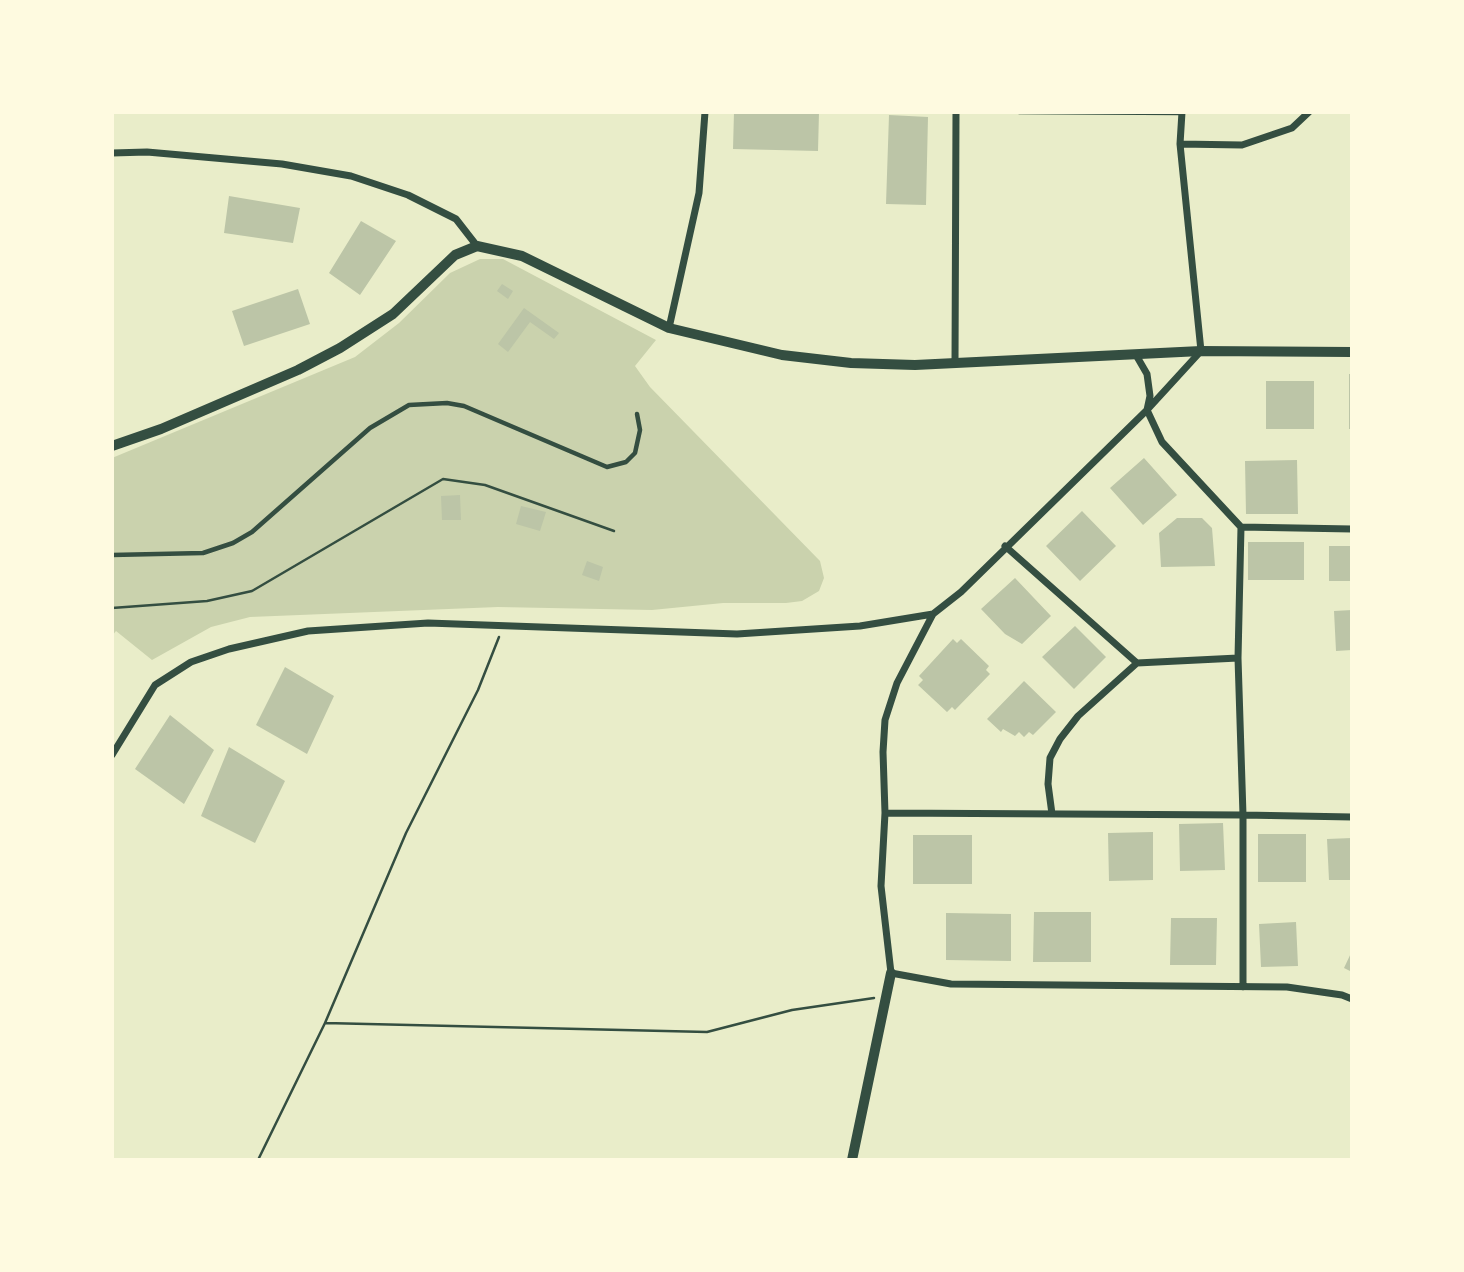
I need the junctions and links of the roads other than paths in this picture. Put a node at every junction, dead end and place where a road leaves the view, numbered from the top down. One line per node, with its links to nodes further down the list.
1 (705, 112): 9 (street)
2 (956, 112): 13 (street)
3 (1019, 112): 5 (lane)
4 (1309, 112): 6 (street)
5 (1182, 113): 6 (street)
6 (1180, 144): 10 (street)
7 (112, 153): 8 (street)
8 (477, 246): 9 (street); 16 (street)
9 (669, 328): 13 (street)
10 (1201, 351): 11 (street); 12 (street); 14 (street)
11 (1352, 352)
12 (1136, 355): 13 (street); 14 (street)
13 (955, 363)
14 (1147, 410): 17 (street); 19 (street)
15 (637, 414): 20 (lane)
16 (112, 446)
17 (1241, 527): 18 (street); 22 (street)
18 (1352, 529)
19 (1004, 546): 21 (street); 23 (street)
20 (112, 555)
21 (933, 614): 24 (street); 25 (street)
22 (1238, 658): 23 (street); 27 (street)
23 (1137, 663): 26 (street)
24 (112, 755)
25 (885, 813): 26 (street); 29 (street)
26 (1052, 814): 27 (street)
27 (1243, 815): 28 (street); 30 (street)
28 (1352, 817)
29 (891, 973): 30 (street); 32 (street)
30 (1243, 987): 31 (street)
31 (1352, 999)
32 (852, 1160)

